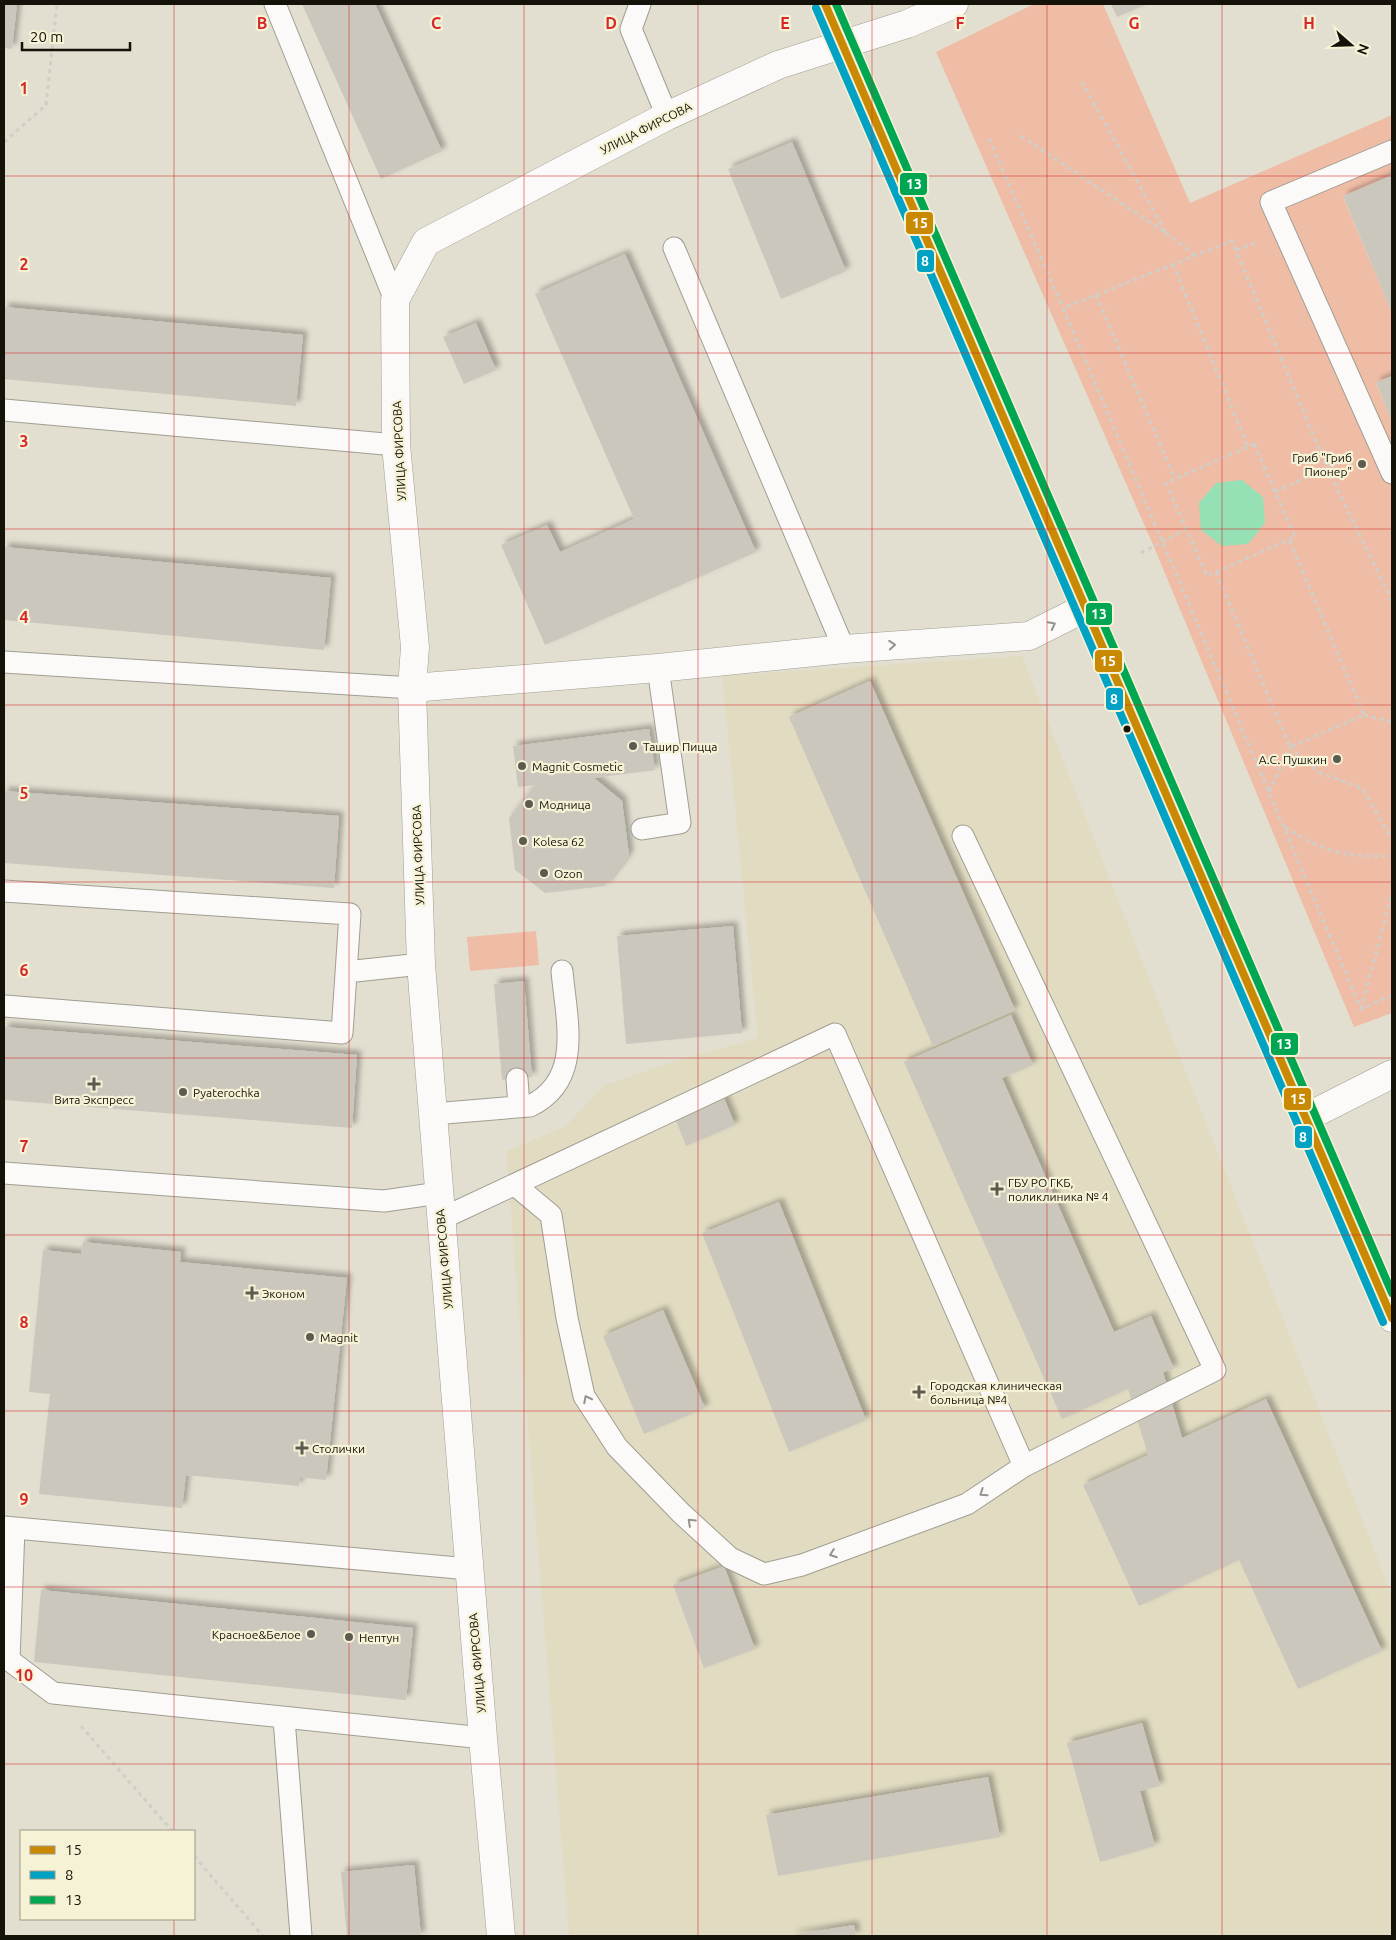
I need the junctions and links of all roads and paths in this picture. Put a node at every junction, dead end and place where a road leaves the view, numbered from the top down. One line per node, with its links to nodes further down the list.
1 (57, 4): 11 (path)
2 (275, 4): 20 (lane)
3 (640, 4): 8 (lane)
4 (825, 4): 6 (street)
5 (954, 4): 6 (street, УЛИЦА ФИРСОВА)
6 (843, 43): 8 (street, УЛИЦА ФИРСОВА); 36 (street)
7 (1082, 82): 13 (path)
8 (667, 116): 20 (street, УЛИЦА ФИРСОВА)
9 (1021, 136): 13 (path)
10 (989, 140): 21 (path)
11 (4, 142)
12 (1392, 151): 27 (lane)
13 (1166, 233): 17 (path)
14 (1264, 240): 16 (path)
15 (674, 248): 37 (lane)
16 (1236, 250): 17 (path); 26 (path)
17 (1195, 255): 18 (path)
18 (1173, 264): 19 (path); 24 (path)
19 (1096, 295): 21 (path); 28 (path)
20 (395, 300): 23 (street, УЛИЦА ФИРСОВА)
21 (1063, 308): 31 (path)
22 (4, 410): 23 (lane)
23 (396, 445): 40 (street, УЛИЦА ФИРСОВА)
24 (1248, 447): 28 (path); 29 (path)
25 (1360, 452): 26 (path)
26 (1327, 468): 29 (path); 35 (path)
27 (1392, 473)
28 (1175, 479): 30 (path)
29 (1275, 492): 32 (path)
30 (1186, 529): 31 (path); 34 (path)
31 (1162, 540): 33 (path); 44 (path)
32 (1289, 540): 34 (path); 41 (path)
33 (1141, 553)
34 (1216, 572): 43 (path)
35 (1392, 601)
36 (1085, 608): 37 (street, one-way to 36); 62 (street)
37 (844, 649): 39 (street)
38 (4, 662): 40 (lane)
39 (658, 668): 40 (street); 46 (lane)
40 (412, 688): 52 (street, УЛИЦА ФИРСОВА)
41 (1364, 716): 42 (path); 43 (path)
42 (1392, 722)
43 (1290, 747): 44 (path); 48 (path)
44 (1269, 793): 45 (path)
45 (1284, 826): 49 (path); 57 (path)
46 (642, 829)
47 (964, 836): 67 (lane)
48 (1392, 839)
49 (1392, 856)
50 (4, 892): 54 (lane)
51 (1392, 894): 57 (path)
52 (421, 964): 54 (lane); 61 (street, УЛИЦА ФИРСОВА)
53 (562, 971): 60 (lane)
54 (346, 972): 56 (lane)
55 (1392, 995): 57 (path)
56 (4, 1006)
57 (1361, 1009)
58 (1392, 1074): 62 (street)
59 (518, 1079): 60 (lane)
60 (520, 1106): 61 (lane)
61 (433, 1114): 65 (street, УЛИЦА ФИРСОВА)
62 (1305, 1118): 66 (street)
63 (4, 1173): 65 (lane)
64 (515, 1185): 65 (lane); 67 (lane, one-way to 64); 67 (lane)
65 (440, 1206): 69 (street, УЛИЦА ФИРСОВА)
66 (1392, 1318)
67 (1024, 1466)
68 (9, 1528): 69 (lane); 70 (lane)
69 (469, 1569): 72 (street, УЛИЦА ФИРСОВА)
70 (53, 1693): 71 (lane); 73 (path)
71 (284, 1718): 72 (lane); 76 (lane)
72 (483, 1738): 77 (street, УЛИЦА ФИРСОВА)
73 (171, 1830)
74 (195, 1857): 75 (path)
75 (263, 1936)
76 (301, 1936)
77 (501, 1936)

